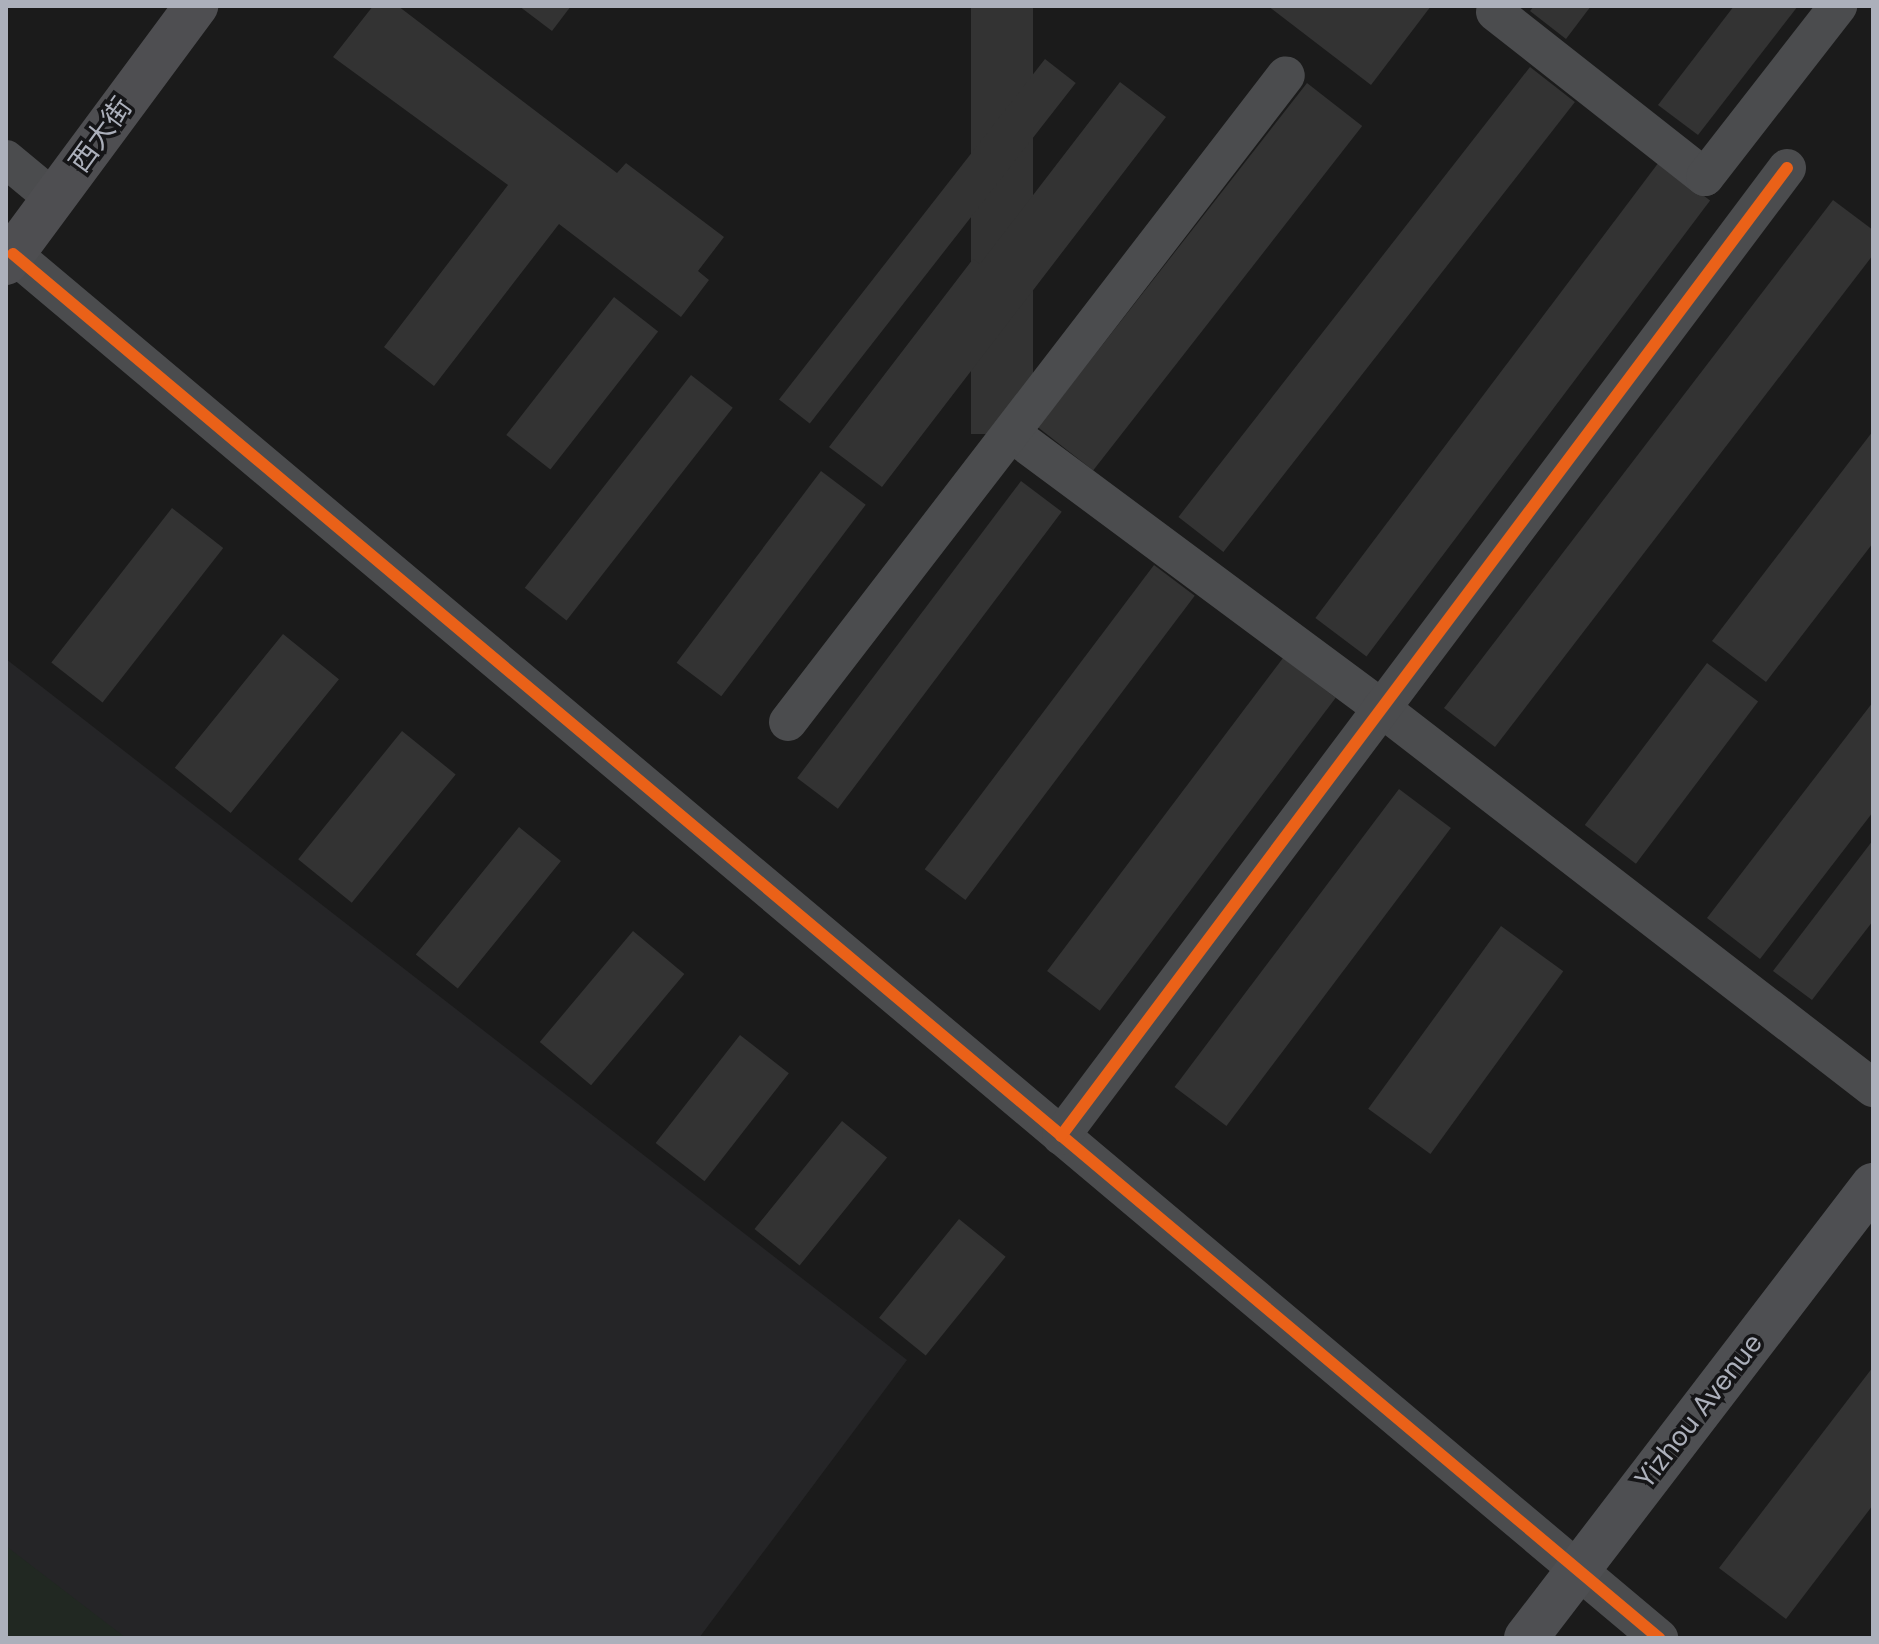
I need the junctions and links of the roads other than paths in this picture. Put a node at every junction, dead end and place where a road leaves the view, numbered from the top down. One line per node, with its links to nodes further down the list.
1 (196, 6): 7 (highway, 西大街)
2 (1838, 6): 3 (street)
3 (1495, 12)
4 (1286, 75): 9 (street)
5 (6, 159): 7 (street)
6 (1787, 168): 10 (street)
7 (54, 199): 8 (highway, 西大街)
8 (10, 258): 13 (street)
9 (1011, 433): 10 (street); 11 (street)
10 (1381, 708): 12 (street); 13 (street)
11 (788, 722)
12 (1873, 1088)
13 (1061, 1136): 15 (street)
14 (1873, 1185): 15 (street, Yizhou Avenue)
15 (1577, 1571): 16 (street, Yizhou Avenue); 17 (street)
16 (1526, 1638)
17 (1659, 1638)

